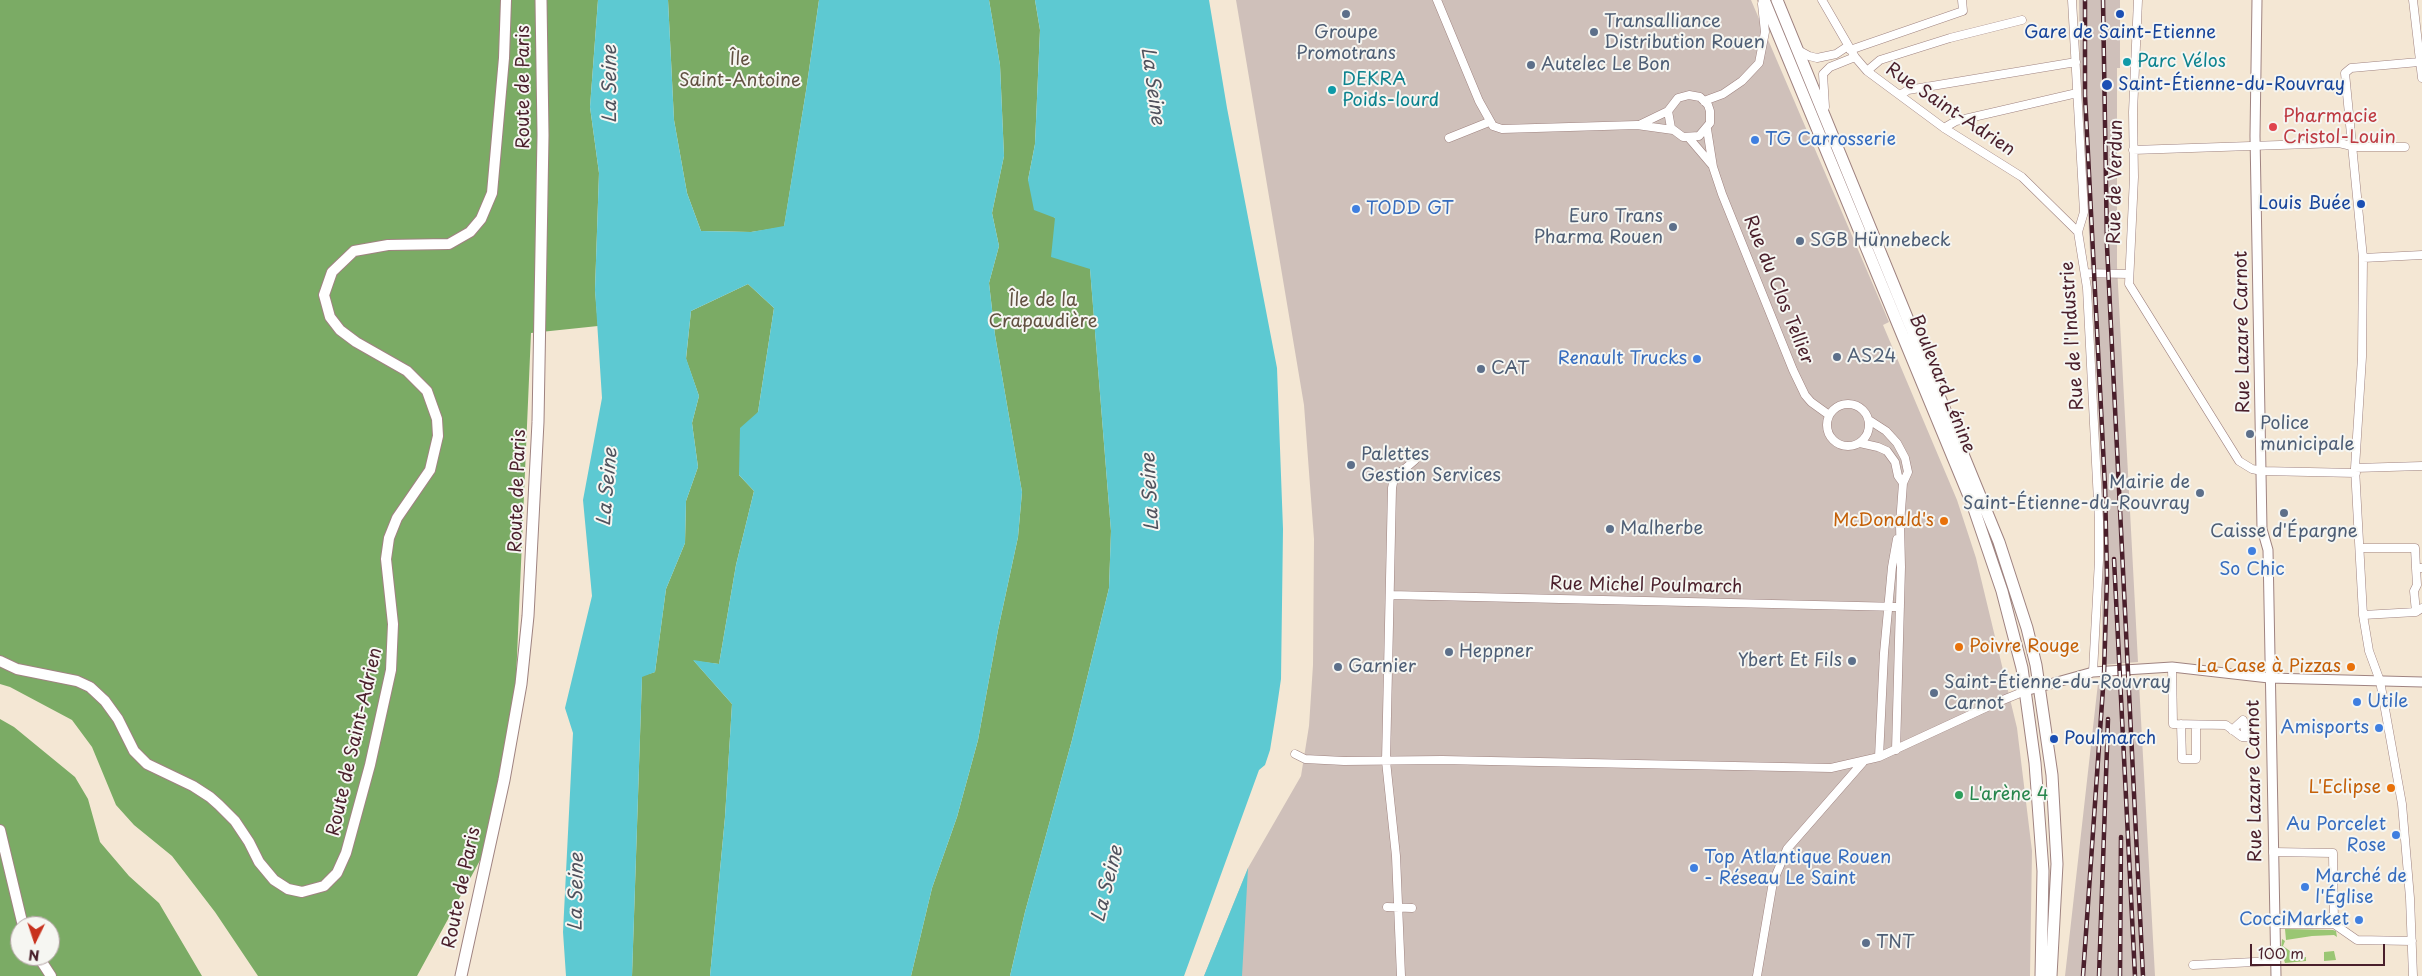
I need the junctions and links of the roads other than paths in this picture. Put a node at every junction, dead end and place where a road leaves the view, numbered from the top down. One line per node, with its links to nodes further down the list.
1 (506, 0): 59 (main road, Route de Saint-Adrien)
2 (541, 0): 87 (main road, Route de Paris)
3 (1437, 0): 26 (street)
4 (1763, 0): 23 (street); 66 (main road, Boulevard Lénine)
5 (1777, 0): 15 (main road, Boulevard Lénine)
6 (1822, 0): 14 (street, Rue Saint-Adrien)
7 (1962, 0): 14 (street)
8 (2072, 0): 17 (street, Rue de l'Industrie)
9 (2138, 0): 36 (street, Rue de Verdun)
10 (2258, 0): 34 (street, Rue Lazare Carnot)
11 (2413, 0): 12 (street)
12 (2419, 17): 18 (street)
13 (2022, 20): 19 (street)
14 (1849, 48): 15 (street); 16 (street, Rue Saint-Adrien)
15 (1797, 49): 25 (main road, Boulevard Lénine)
16 (1855, 57): 19 (street, Rue Saint-Adrien); 25 (street)
17 (2076, 62): 21 (street, Rue de l'Industrie); 22 (street)
18 (2419, 62): 20 (street); 33 (street)
19 (1867, 71): 22 (street, Rue Saint-Adrien)
20 (2422, 78)
21 (2077, 93): 29 (street); 38 (street, Rue de l'Industrie)
22 (1900, 95): 29 (street, Rue Saint-Adrien)
23 (1704, 101): 24 (street, Rue du Clos Tellier); 28 (street, Rue du Clos Tellier)
24 (1668, 112): 27 (street, Rue du Clos Tellier); 30 (street)
25 (1826, 119): 65 (main road, Boulevard Lénine)
26 (1490, 122): 27 (street, Rue du Clos Tellier); 31 (street)
27 (1637, 125): 30 (street, Rue du Clos Tellier)
28 (1707, 128): 32 (street); 37 (street, Rue du Clos Tellier)
29 (1944, 128): 38 (street, Rue Saint-Adrien)
30 (1673, 130): 32 (street, Rue du Clos Tellier)
31 (1449, 138)
32 (1689, 138): 37 (street, Rue du Clos Tellier)
33 (2350, 144): 34 (street); 35 (street); 40 (street)
34 (2255, 147): 36 (street); 49 (street, Rue Lazare Carnot)
35 (2405, 147)
36 (2133, 150): 42 (street, Rue de Verdun)
37 (1713, 167): 43 (street, Rue du Clos Tellier)
38 (2078, 232): 41 (street, Rue de l'Industrie)
39 (2422, 255): 40 (street)
40 (2362, 258): 48 (street)
41 (2085, 273): 42 (street); 61 (street, Rue de l'Industrie)
42 (2128, 274): 49 (street)
43 (1829, 416): 44 (street); 45 (street)
44 (1869, 420): 45 (street); 50 (street)
45 (1860, 443): 50 (street)
46 (1415, 460): 54 (street)
47 (2422, 466): 48 (street)
48 (2355, 470): 49 (street); 52 (street)
49 (2262, 471): 62 (street, Rue Lazare Carnot)
50 (1903, 483): 51 (street)
51 (1900, 524): 55 (street); 56 (street)
52 (2360, 548): 53 (street); 58 (street)
53 (2419, 568): 57 (street)
54 (1390, 595): 55 (street, Rue Michel Poulmarch); 73 (street)
55 (1889, 606): 56 (street, Rue Michel Poulmarch); 72 (street)
56 (1900, 607): 70 (street)
57 (2419, 610): 58 (street)
58 (2363, 615): 63 (street)
59 (0, 661)
60 (2172, 667): 61 (street); 62 (street); 67 (street)
61 (2093, 672): 65 (street)
62 (2270, 678): 63 (street); 76 (street, Rue Lazare Carnot)
63 (2380, 680): 64 (street); 83 (street)
64 (2422, 682)
65 (2039, 687): 66 (street); 91 (main road, Boulevard Lénine)
66 (2025, 691): 70 (street); 90 (main road, Boulevard Lénine)
67 (2181, 724): 68 (street); 68 (street)
68 (2196, 725): 69 (street)
69 (2232, 730): 69 (street)
70 (1896, 750): 72 (street)
71 (1295, 754): 73 (street)
72 (1879, 757): 74 (street)
73 (1386, 761): 74 (street); 78 (street)
74 (1864, 761): 89 (street)
75 (0, 830): 80 (main road)
76 (2273, 852): 81 (street); 82 (street, Rue Lazare Carnot)
77 (1387, 908): 78 (street)
78 (1399, 908): 79 (street); 88 (street)
79 (1412, 908)
80 (20, 916)
81 (2334, 924): 82 (street); 83 (street)
82 (2274, 928): 84 (street, Rue Lazare Carnot)
83 (2412, 940): 93 (street)
84 (2275, 961): 85 (street); 92 (street, Rue Lazare Carnot)
85 (2193, 965)
86 (2422, 975): 93 (street)
87 (461, 976)
88 (1401, 976)
89 (1757, 976)
90 (2041, 976)
91 (2051, 976)
92 (2276, 976)
93 (2413, 976)

